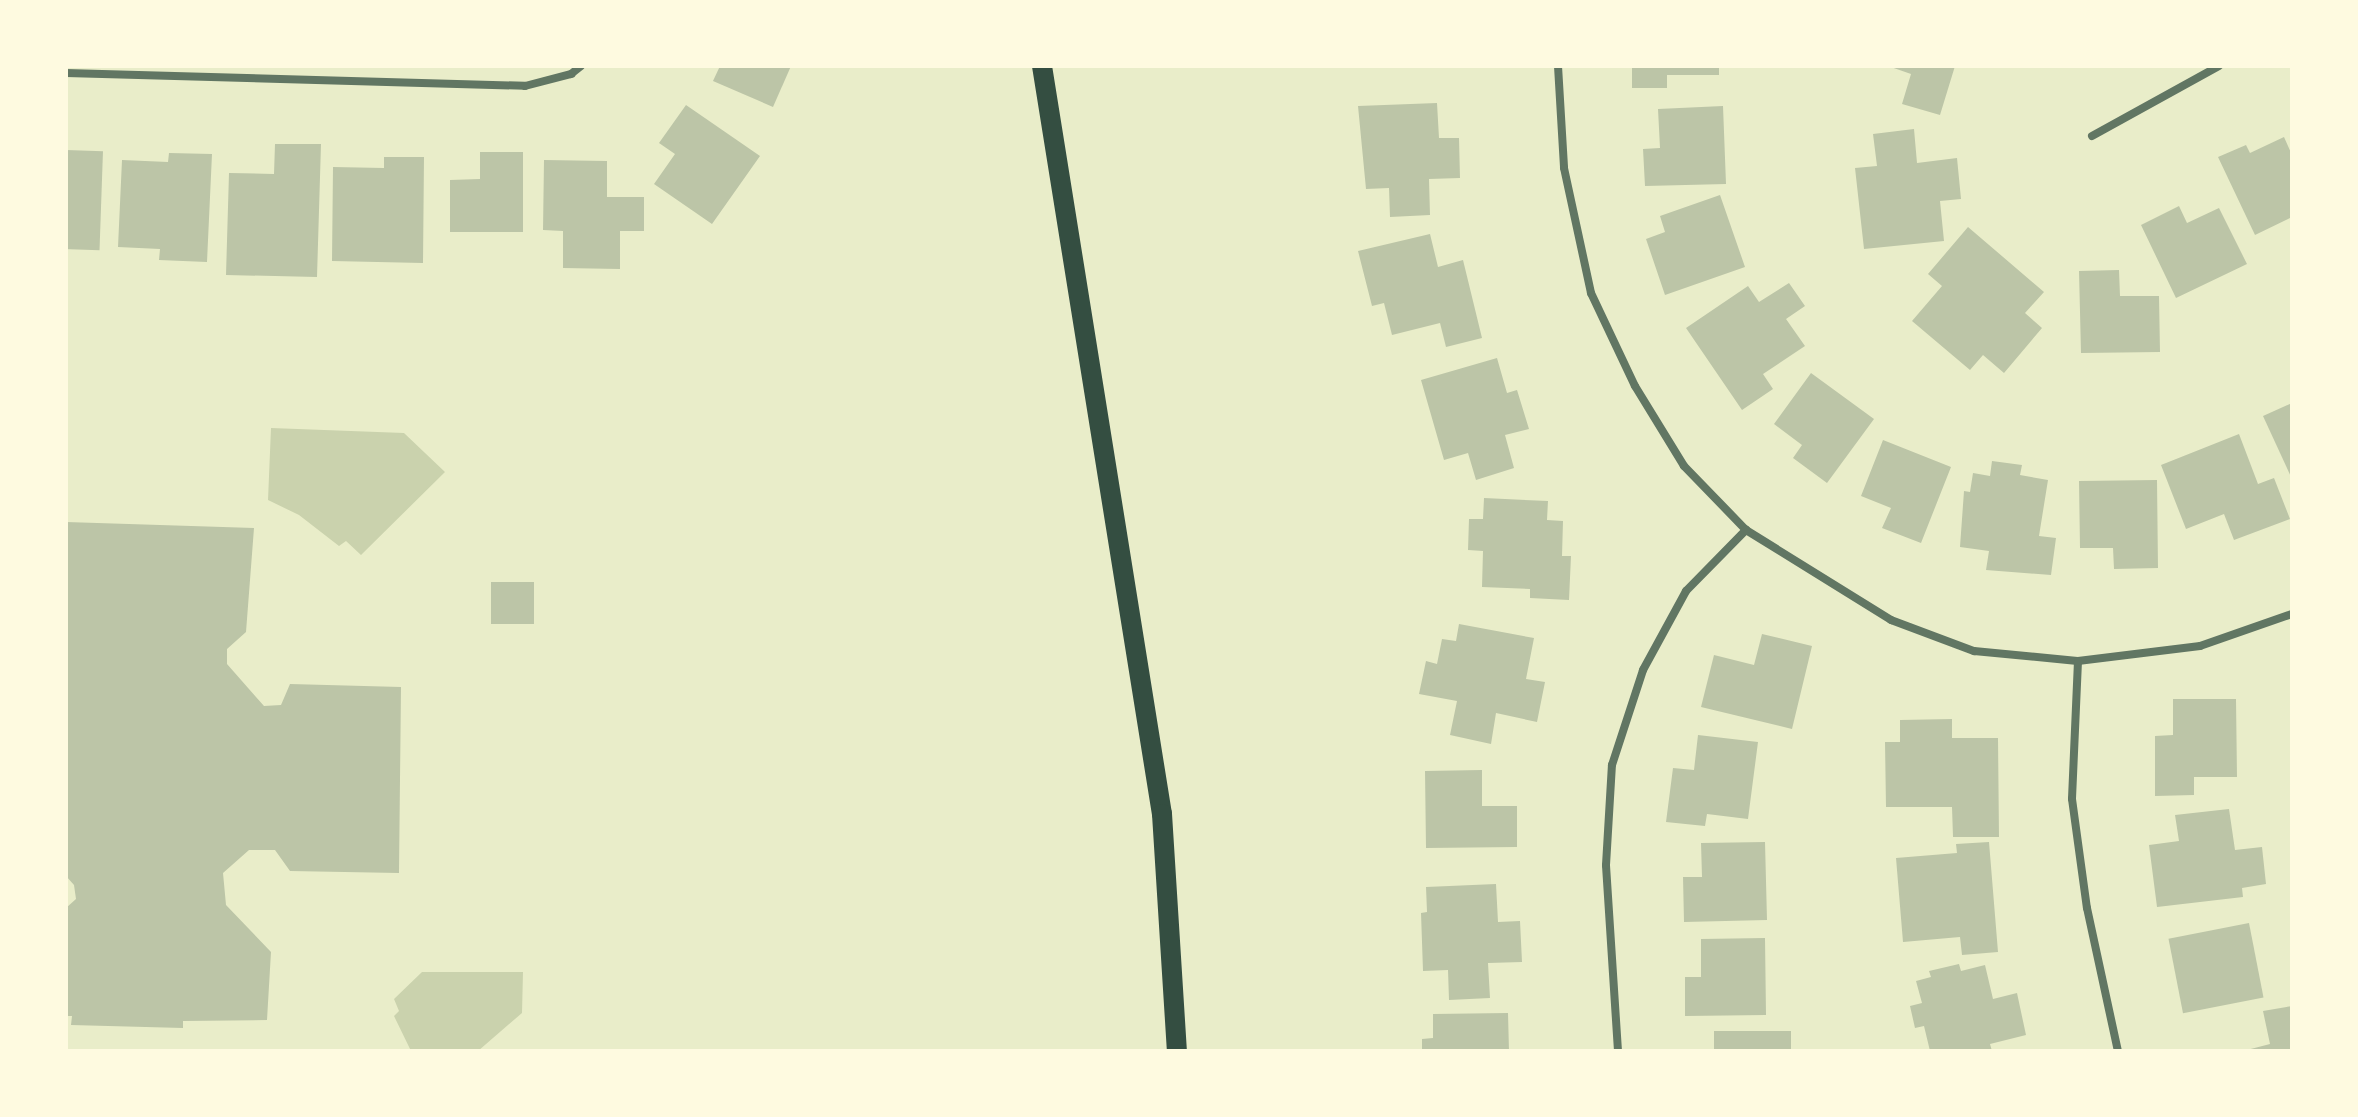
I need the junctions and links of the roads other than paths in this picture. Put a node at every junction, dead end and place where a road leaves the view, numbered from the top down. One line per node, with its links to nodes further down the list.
1 (581, 66): 5 (street)
2 (1042, 66): 10 (main road)
3 (1558, 66): 7 (street)
4 (2219, 66): 6 (street)
5 (66, 73)
6 (2092, 136)
7 (1746, 530): 9 (street); 11 (street)
8 (2292, 614): 9 (street)
9 (2078, 661): 12 (street)
10 (1177, 1051)
11 (1618, 1051)
12 (2118, 1051)

